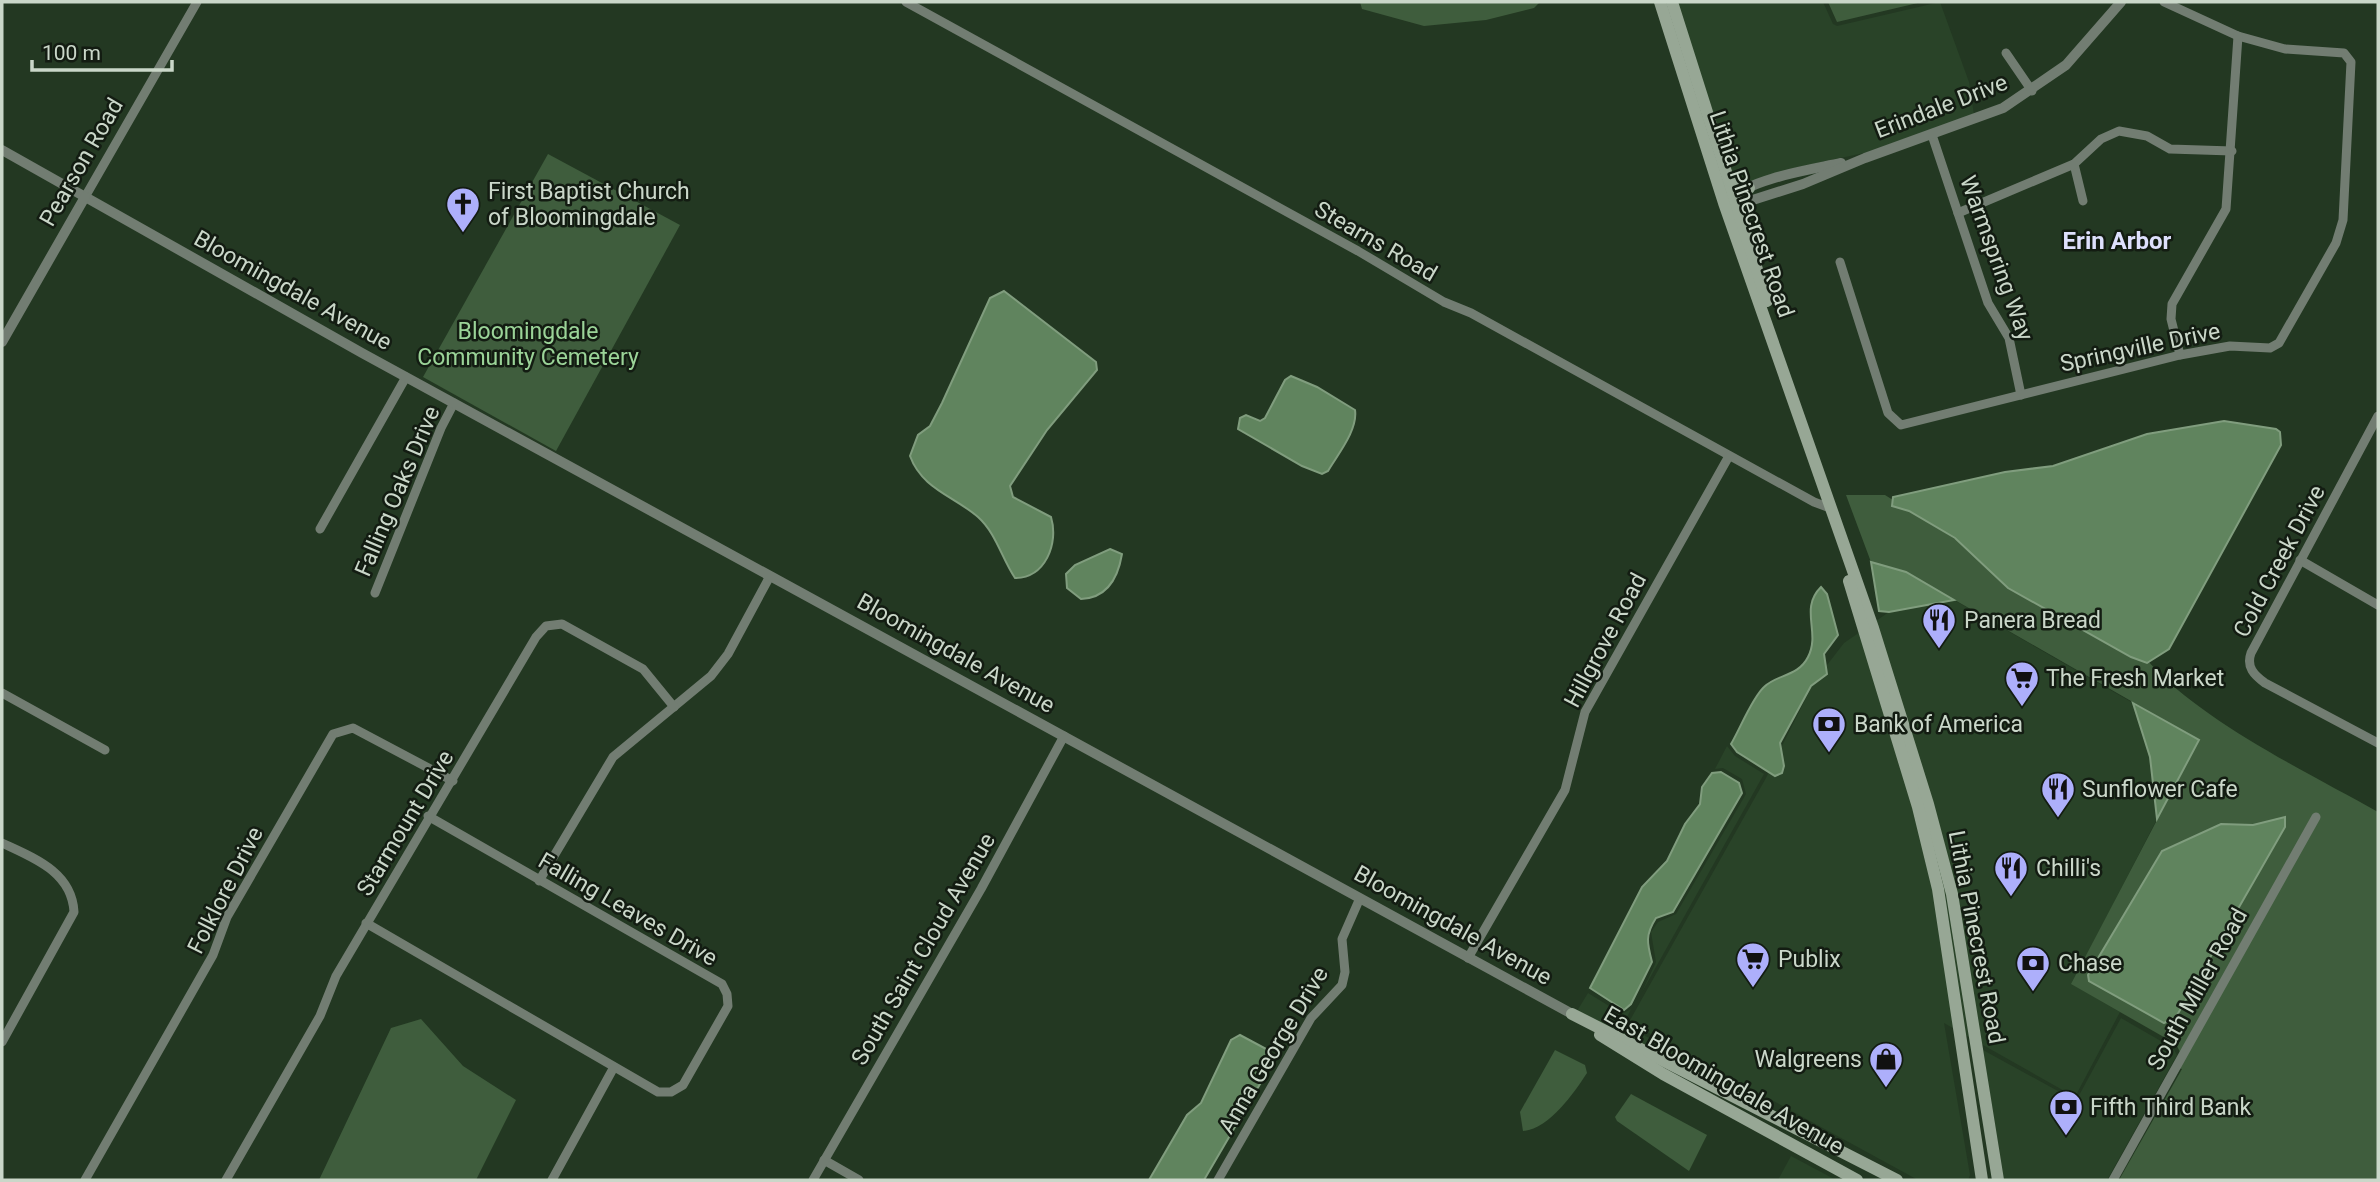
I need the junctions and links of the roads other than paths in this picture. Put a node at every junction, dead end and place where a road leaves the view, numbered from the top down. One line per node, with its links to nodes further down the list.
1 (197, 2): 17 (street, Pearson Road)
2 (906, 2): 28 (street, Stearns Road)
3 (1660, 2): 18 (main road, Lithia Pinecrest Road)
4 (1671, 2): 15 (main road, Lithia Pinecrest Road)
5 (2121, 2): 9 (street, Erindale Drive)
6 (2164, 2): 7 (street, Springville Drive)
7 (2238, 36): 12 (street); 23 (street, Springville Drive)
8 (2006, 53): 9 (street)
9 (2032, 91): 10 (street, Erindale Drive)
10 (1932, 135): 13 (street, Erindale Drive); 20 (street, Warmspring Way)
11 (2, 150): 17 (street, Bloomingdale Avenue)
12 (2232, 151): 14 (street); 23 (street)
13 (1865, 158): 16 (street, Erindale Drive); 18 (street, Erindale Drive)
14 (2074, 164): 19 (street); 20 (street)
15 (1729, 180): 16 (main road); 18 (main road, Lithia Pinecrest Road)
16 (1749, 188): 18 (street, Erindale Drive)
17 (85, 197): 22 (street, Pearson Road); 24 (street, Bloomingdale Avenue)
18 (1732, 201): 29 (main road, Lithia Pinecrest Road)
19 (2083, 201)
20 (1958, 213): 25 (street, Warmspring Way)
21 (1840, 262): 25 (street, Springville Drive)
22 (2, 342)
23 (2180, 355): 25 (street, Springville Drive)
24 (406, 377): 26 (street, Bloomingdale Avenue); 30 (street)
25 (2021, 395)
26 (454, 403): 33 (street, Bloomingdale Avenue); 34 (street, Falling Oaks Drive)
27 (2378, 416): 32 (street, Cold Creek Drive)
28 (1729, 456): 29 (street, Stearns Road); 48 (street, Hillgrove Road)
29 (1830, 508): 31 (main road, Lithia Pinecrest Road)
30 (320, 530)
31 (1842, 546): 53 (main road, Lithia Pinecrest Road); 62 (main road, Lithia Pinecrest Road)
32 (2300, 560): 35 (street); 39 (street, Cold Creek Drive)
33 (770, 576): 37 (street); 38 (street, Bloomingdale Avenue)
34 (375, 593)
35 (2378, 606)
36 (2, 693): 40 (street)
37 (674, 707): 41 (street, Starmount Drive); 45 (street)
38 (1065, 736): 46 (street, Bloomingdale Avenue); 52 (street, South Saint Cloud Avenue)
39 (2378, 743)
40 (105, 750)
41 (453, 781): 42 (street, Starmount Drive); 55 (street, Folklore Drive)
42 (428, 816): 45 (street, Falling Leaves Drive); 47 (street, Starmount Drive)
43 (2316, 817): 63 (street, South Miller Road)
44 (2, 843): 50 (street)
45 (539, 881): 51 (street, Falling Leaves Drive)
46 (1360, 898): 48 (street, Bloomingdale Avenue); 59 (street, Anna George Drive)
47 (366, 923): 51 (street, Falling Leaves Drive); 56 (street, Starmount Drive)
48 (1468, 958): 49 (street, Bloomingdale Avenue)
49 (1572, 1014): 60 (main road, East Bloomingdale Avenue); 61 (main road, Bloomingdale Avenue)
50 (2, 1042)
51 (614, 1067): 54 (street)
52 (824, 1160): 57 (street, South Saint Cloud Avenue); 58 (street)
53 (1980, 1178)
54 (555, 1179)
55 (85, 1180)
56 (226, 1180)
57 (813, 1180)
58 (859, 1180)
59 (1218, 1180)
60 (1857, 1180)
61 (1897, 1180)
62 (1998, 1180)
63 (2113, 1180)

